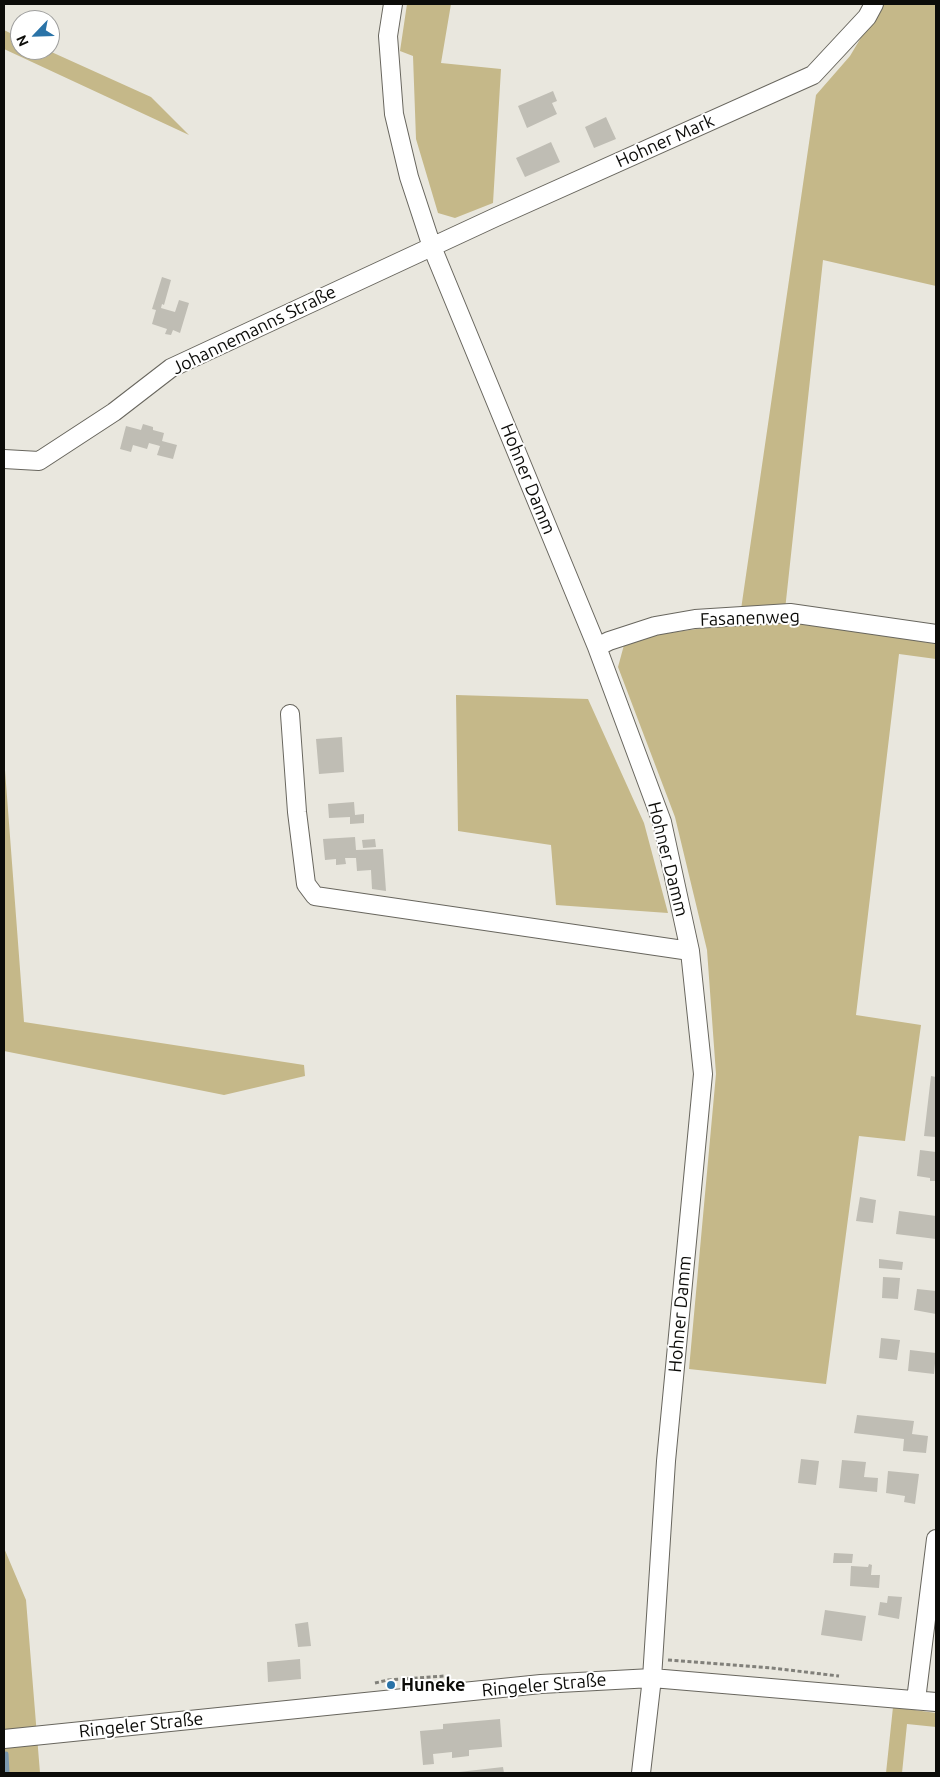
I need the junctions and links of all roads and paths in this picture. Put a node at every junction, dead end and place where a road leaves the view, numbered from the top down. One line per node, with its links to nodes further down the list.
1 (393, 4): 3 (street, Hohner Damm)
2 (874, 4): 3 (street, Hohner Mark)
3 (432, 247): 4 (street, Johannemanns Straße); 6 (street, Hohner Damm)
4 (4, 459)
5 (936, 634): 6 (street, Fasanenweg)
6 (597, 647): 8 (street, Hohner Damm)
7 (290, 714): 8 (street)
8 (690, 951): 10 (street, Hohner Damm)
9 (936, 1539): 11 (street)
10 (652, 1678): 11 (street, Ringeler Straße); 13 (street, Ringeler Straße); 14 (street, Hohner Damm)
11 (916, 1700): 12 (street, Ringeler Straße)
12 (936, 1702)
13 (4, 1739)
14 (641, 1773)

